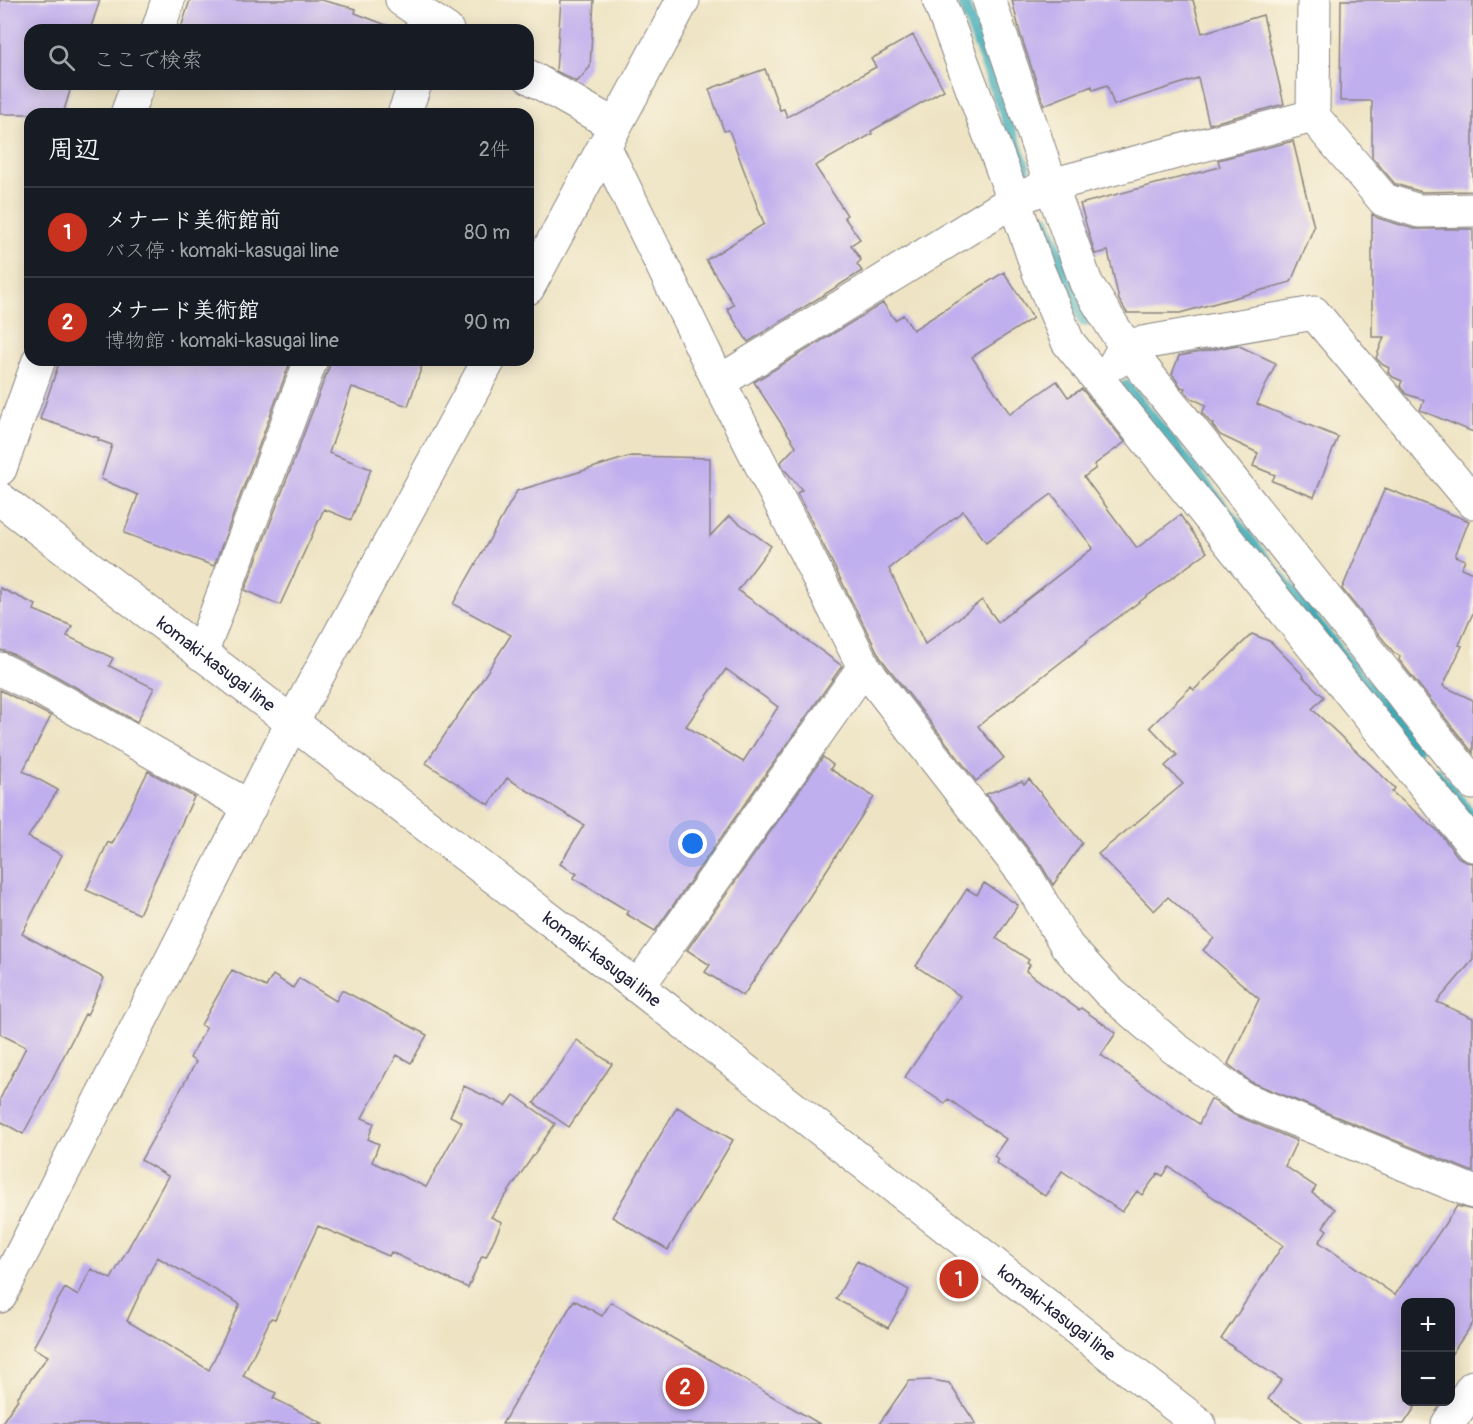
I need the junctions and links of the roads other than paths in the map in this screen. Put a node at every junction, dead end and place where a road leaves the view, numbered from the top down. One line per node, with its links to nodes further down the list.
1 (168, 0): 7 (street)
2 (402, 0): 8 (street)
3 (683, 0): 15 (street)
4 (939, 0): 17 (street)
5 (989, 0): 16 (street)
6 (1314, 0): 14 (street)
7 (160, 24)
8 (435, 24)
9 (534, 80): 15 (street)
10 (136, 90): 12 (street)
11 (413, 90): 13 (street)
12 (130, 108)
13 (406, 108)
14 (1313, 116): 16 (street); 18 (street)
15 (609, 136): 19 (street); 24 (street)
16 (1051, 185): 17 (street); 20 (street)
17 (1014, 200): 24 (street); 25 (street)
18 (1473, 210)
19 (534, 277)
20 (1125, 346): 25 (street); 28 (street); 33 (street)
21 (37, 366): 26 (street)
22 (309, 366): 29 (street)
23 (486, 366): 32 (street)
24 (719, 382): 30 (street)
25 (1102, 384): 35 (street)
26 (0, 469)
27 (0, 499): 29 (street, komaki-kasugai line)
28 (1473, 502)
29 (201, 654): 32 (street, komaki-kasugai line)
30 (864, 667): 36 (street); 37 (street)
31 (0, 669): 34 (street)
32 (292, 723): 34 (street); 36 (street, komaki-kasugai line)
33 (1473, 783)
34 (250, 807): 38 (street)
35 (1473, 845)
36 (638, 987): 40 (street, komaki-kasugai line)
37 (1473, 1192)
38 (0, 1296)
39 (1473, 1387): 41 (street)
40 (1199, 1424)
41 (1448, 1424)

